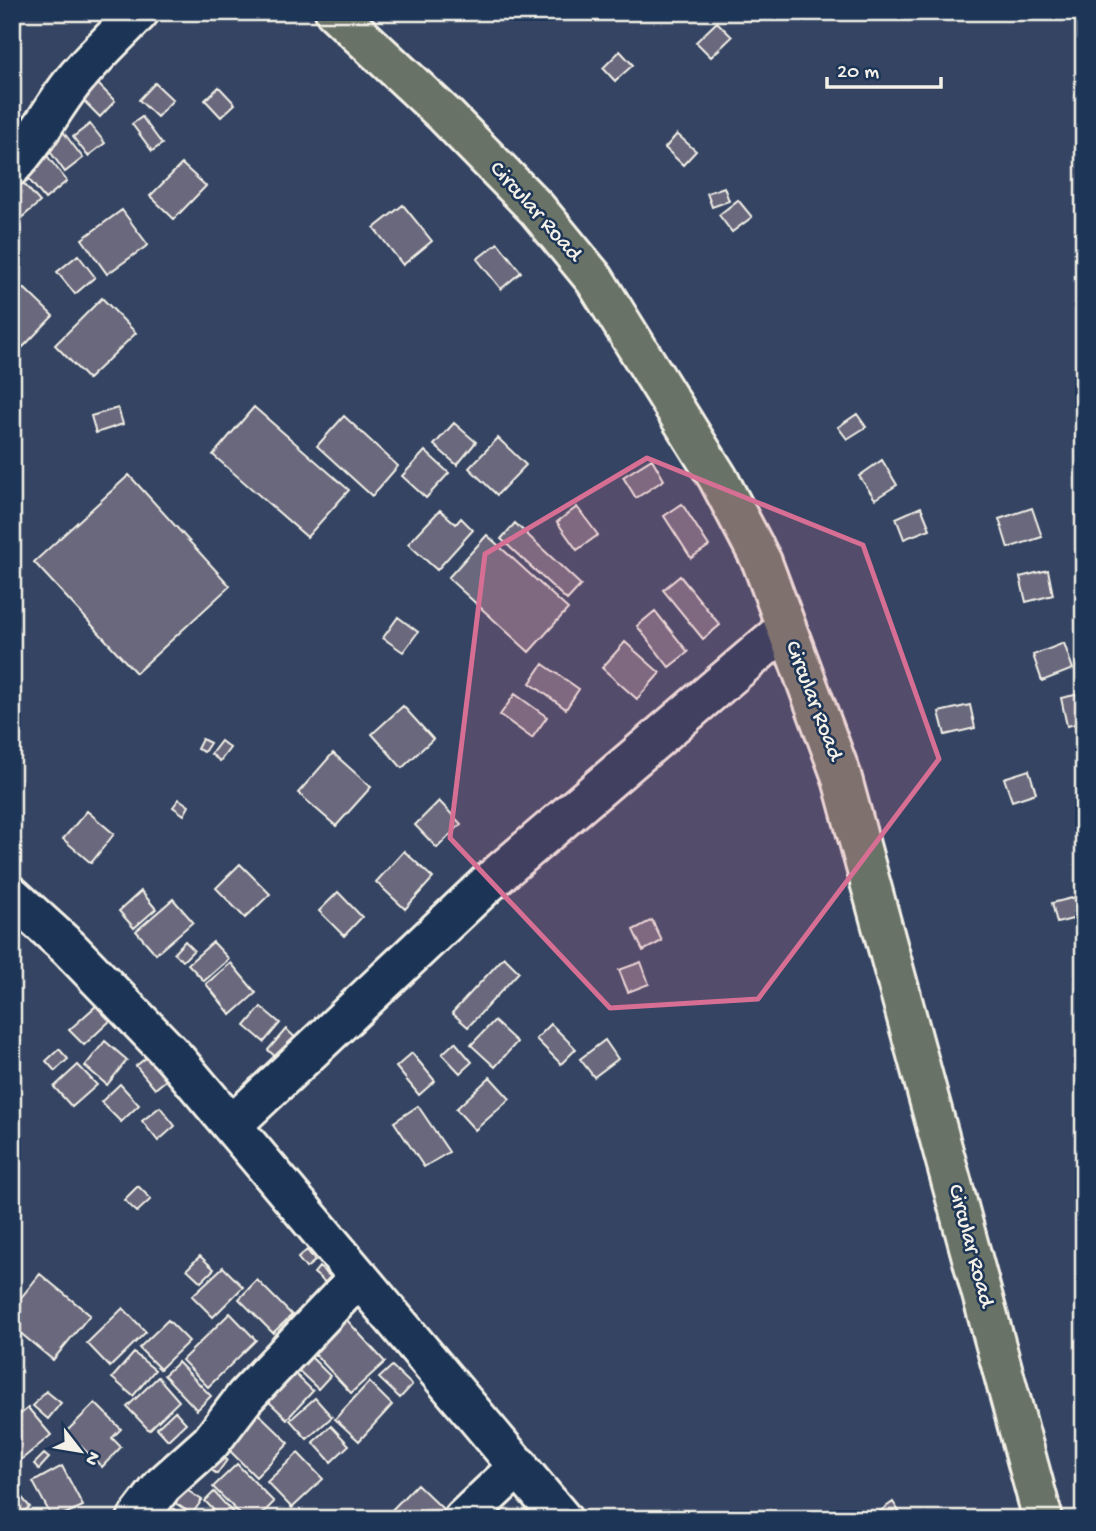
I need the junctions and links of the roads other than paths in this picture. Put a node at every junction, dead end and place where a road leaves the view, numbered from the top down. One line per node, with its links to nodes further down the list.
1 (139, 12): 3 (street)
2 (335, 12): 4 (main road, Circular Road)
3 (12, 166)
4 (785, 629): 6 (street); 12 (main road, Circular Road)
5 (12, 896): 6 (street)
6 (232, 1125): 7 (street)
7 (359, 1276): 8 (street); 9 (street)
8 (519, 1466): 10 (street); 11 (street)
9 (137, 1519)
10 (463, 1519)
11 (562, 1519)
12 (1043, 1519)

